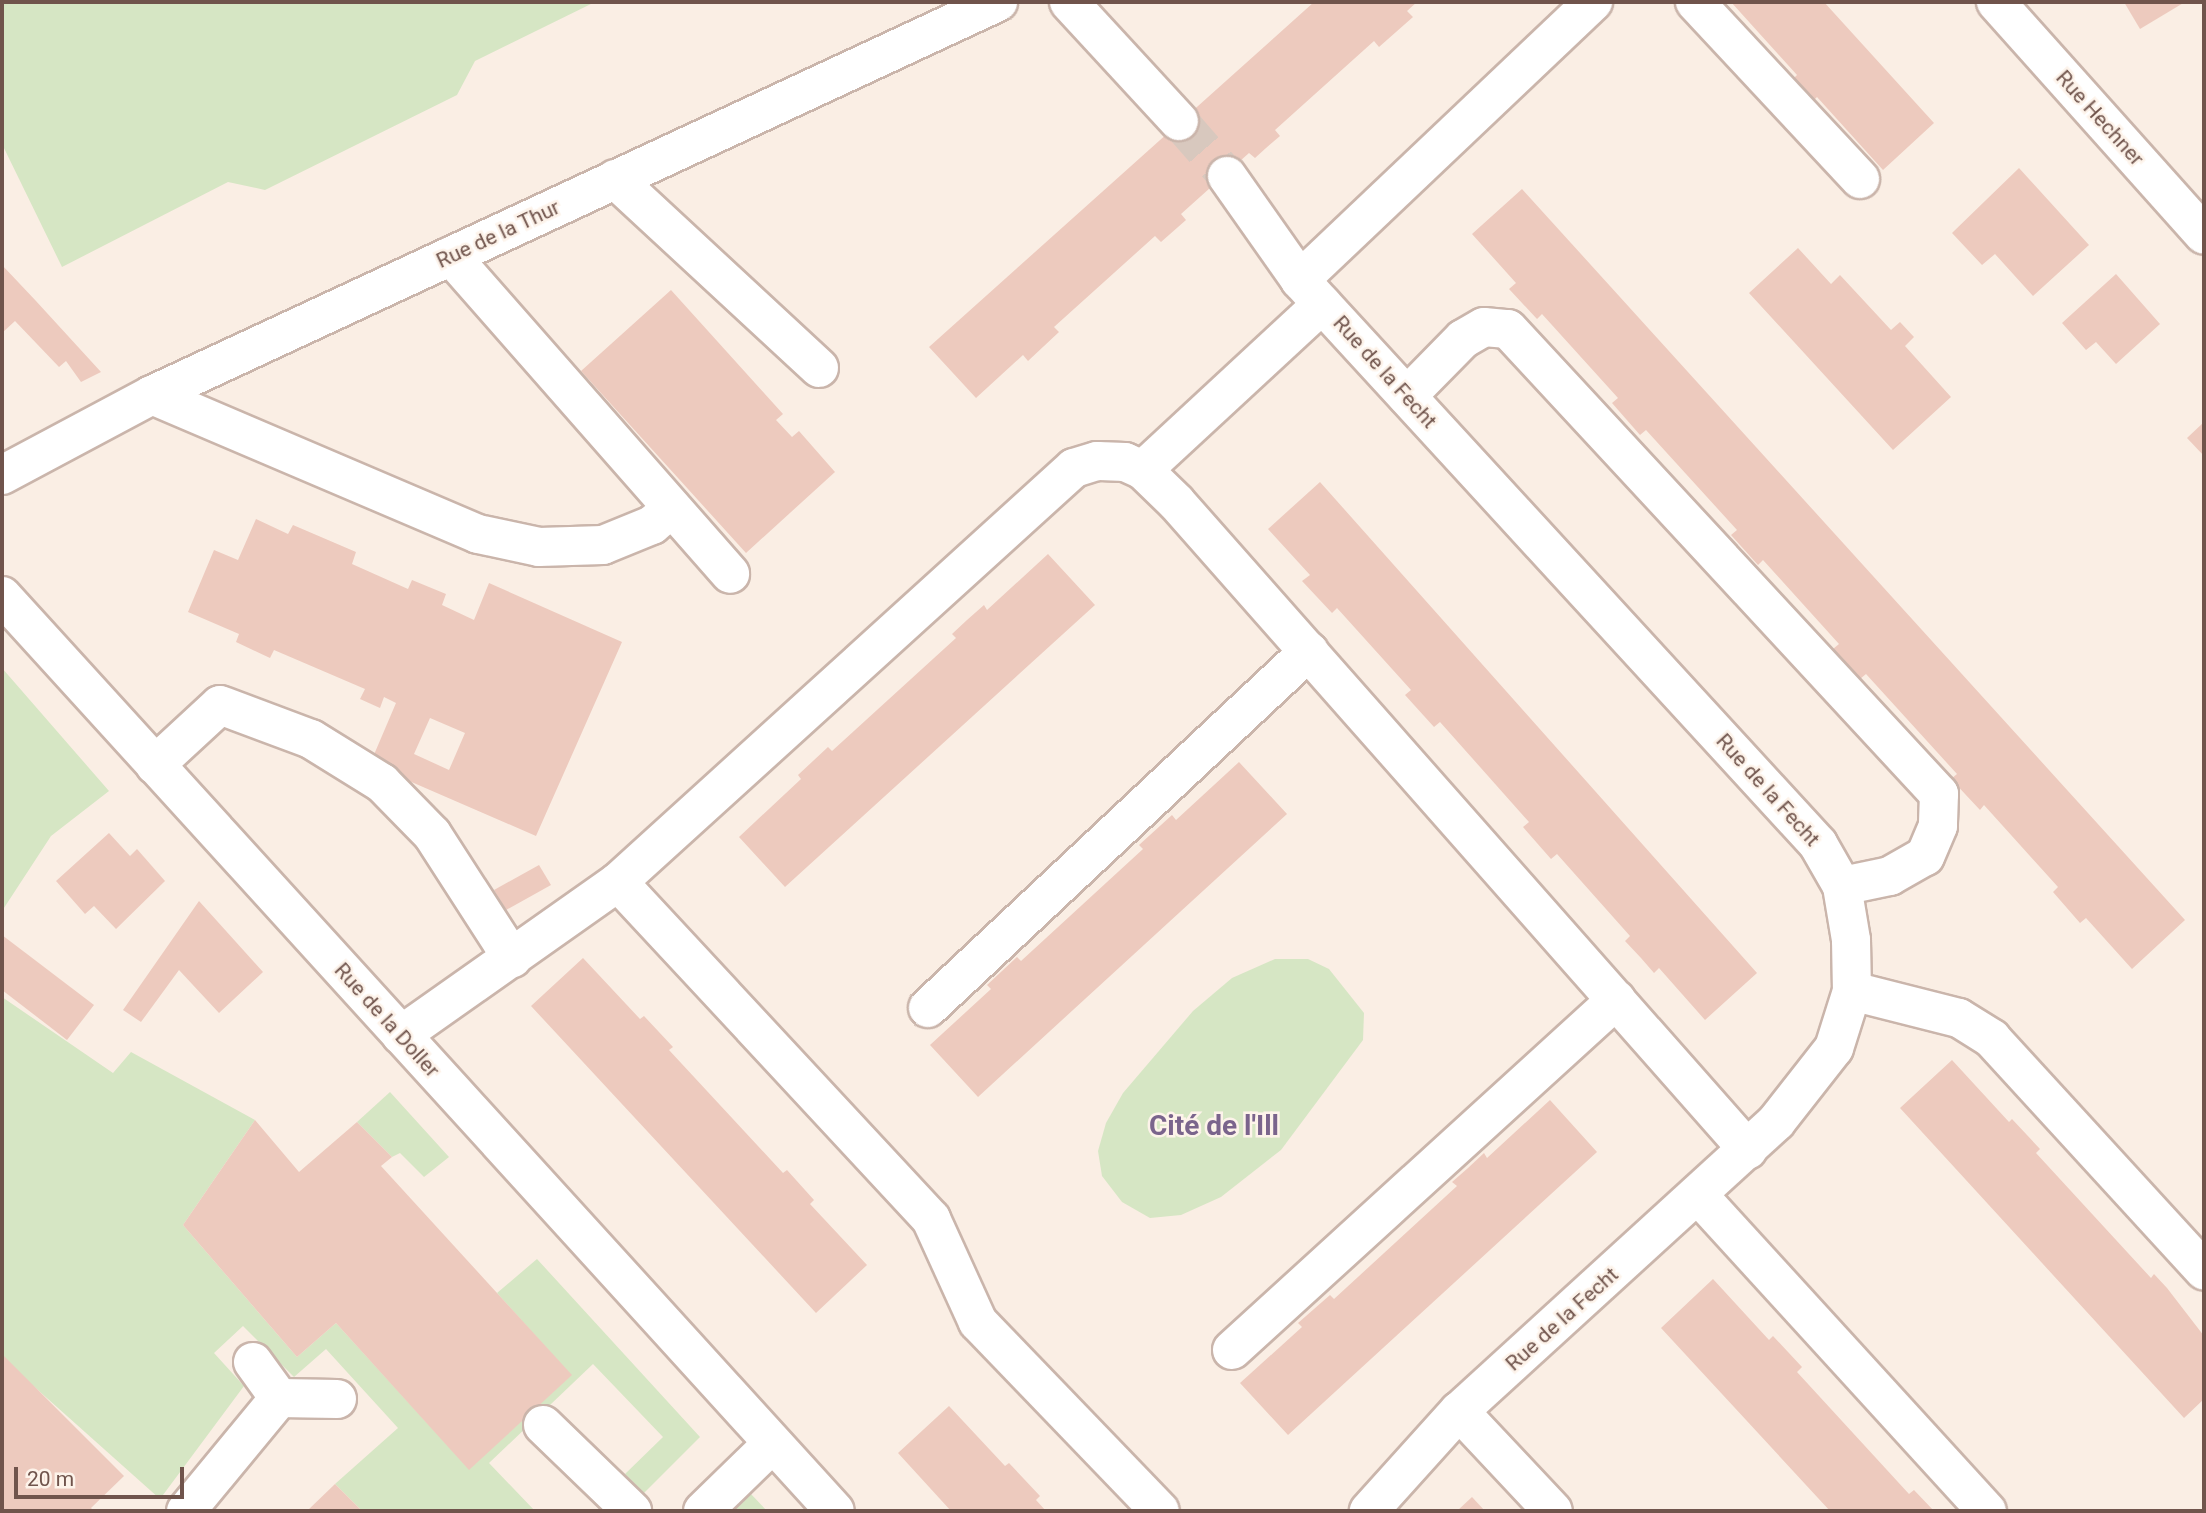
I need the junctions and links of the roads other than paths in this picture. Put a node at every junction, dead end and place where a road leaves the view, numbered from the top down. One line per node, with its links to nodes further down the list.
1 (998, 2): 9 (street, Rue de la Thur)
2 (1069, 2): 6 (street)
3 (1593, 2): 12 (street)
4 (1695, 2): 8 (street)
5 (1996, 2): 10 (street, Rue Hechner)
6 (1179, 121)
7 (1227, 176): 12 (street, Rue de la Fecht)
8 (1860, 178)
9 (615, 179): 11 (street, Rue de la Thur); 13 (street)
10 (2204, 235)
11 (452, 256): 14 (street, Rue de la Thur); 18 (street)
12 (1311, 292): 15 (street, Rue de la Fecht); 16 (street)
13 (819, 368)
14 (152, 395): 17 (street, Rue de la Thur); 18 (street)
15 (1407, 396): 24 (street, Rue de la Fecht); 24 (street)
16 (1143, 470): 21 (street); 23 (street)
17 (2, 475)
18 (672, 508): 19 (street)
19 (730, 575)
20 (2, 596): 22 (street, Rue de la Doller)
21 (1309, 651): 27 (street); 28 (street)
22 (155, 765): 25 (street); 29 (street, Rue de la Doller)
23 (618, 882): 25 (street); 44 (street)
24 (1842, 886): 26 (street, Rue de la Fecht)
25 (512, 958): 29 (street)
26 (1852, 991): 30 (street, Rue de la Fecht); 32 (street)
27 (1616, 1000): 30 (street); 33 (street)
28 (928, 1008)
29 (401, 1035): 39 (street, Rue de la Doller)
30 (1748, 1150): 31 (street, Rue de la Fecht)
31 (1699, 1196): 37 (street, Rue de la Fecht); 47 (street)
32 (2204, 1270)
33 (1233, 1350)
34 (253, 1362): 35 (street)
35 (279, 1398): 36 (street); 40 (street)
36 (337, 1399)
37 (1459, 1411): 45 (street, Rue de la Fecht); 46 (street)
38 (543, 1425): 41 (street)
39 (772, 1444): 42 (street); 43 (street, Rue de la Doller)
40 (186, 1511)
41 (632, 1511)
42 (703, 1511)
43 (835, 1511)
44 (1160, 1511)
45 (1369, 1511)
46 (1553, 1511)
47 (1987, 1511)

